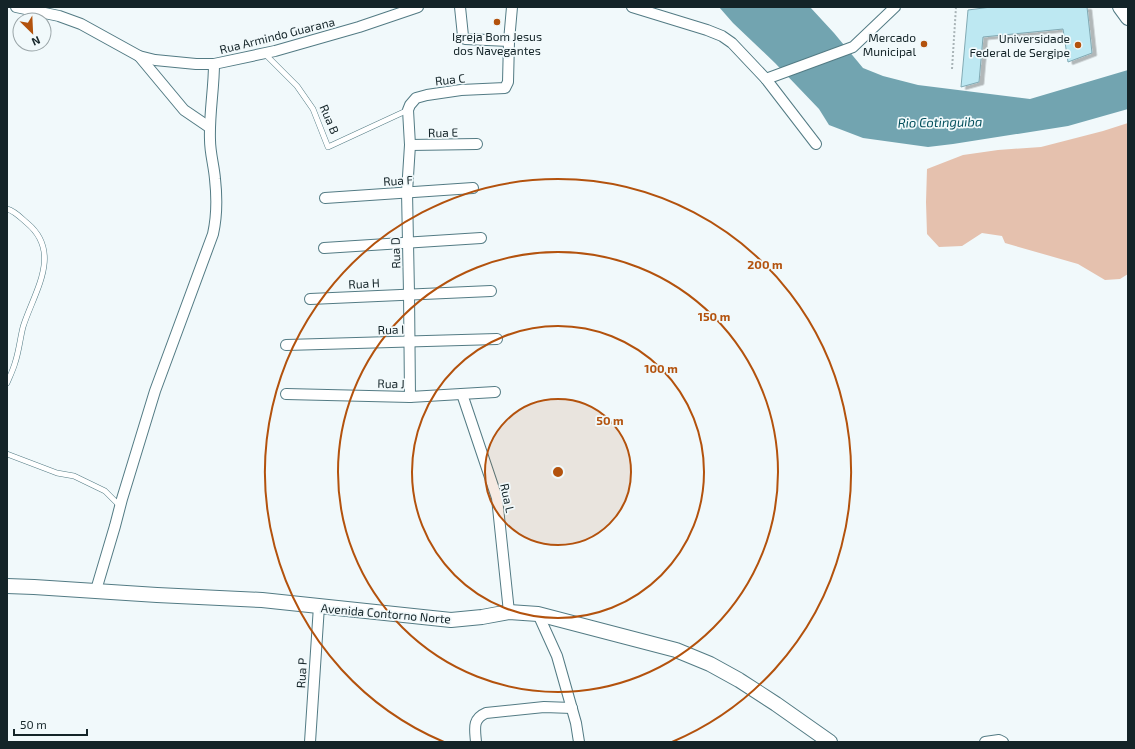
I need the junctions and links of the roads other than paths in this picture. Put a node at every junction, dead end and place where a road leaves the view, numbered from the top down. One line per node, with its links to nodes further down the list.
1 (16, 7): 11 (street)
2 (418, 7): 10 (street, Rua Armindo Guarana)
3 (460, 7): 9 (street)
4 (512, 7): 9 (street)
5 (632, 7): 13 (street)
6 (895, 7): 13 (street)
7 (1120, 7): 8 (street)
8 (1128, 18)
9 (509, 41): 14 (street, Rua C)
10 (265, 53): 12 (street, Rua Armindo Guarana); 14 (lane, Rua B)
11 (139, 56): 12 (street, Rua Armindo Guarana); 15 (street)
12 (214, 64): 15 (street)
13 (766, 79): 17 (street)
14 (408, 110): 18 (street, Rua D)
15 (209, 127): 38 (street)
16 (477, 144): 18 (street, Rua E)
17 (816, 144)
18 (410, 145): 20 (street, Rua D)
19 (473, 188): 20 (street, Rua F)
20 (406, 192): 21 (street, Rua F); 24 (street, Rua D)
21 (325, 198)
22 (7, 210): 32 (lane)
23 (481, 238): 24 (street)
24 (408, 242): 25 (street); 27 (street, Rua D)
25 (324, 248)
26 (491, 291): 27 (street, Rua H)
27 (409, 294): 28 (street, Rua H); 30 (street, Rua D)
28 (310, 299)
29 (497, 339): 30 (street, Rua I)
30 (410, 341): 31 (street, Rua I); 36 (street, Rua D)
31 (286, 345)
32 (7, 383)
33 (495, 392): 35 (street, Rua J)
34 (286, 394): 36 (street, Rua J)
35 (462, 394): 36 (street, Rua J); 42 (street, Rua L)
36 (410, 397)
37 (7, 454): 38 (lane)
38 (120, 506): 40 (street)
39 (7, 586): 40 (street, Avenida Contorno Norte)
40 (96, 590): 41 (street, Avenida Contorno Norte)
41 (319, 606): 42 (street, Avenida Contorno Norte); 45 (street, Rua P)
42 (509, 612): 43 (street, Avenida Contorno Norte)
43 (538, 614): 44 (street); 48 (street, Avenida Contorno Norte)
44 (572, 708): 46 (street); 47 (street)
45 (310, 742)
46 (476, 742)
47 (579, 742)
48 (830, 742)
49 (985, 742): 50 (street)
50 (1002, 742)

